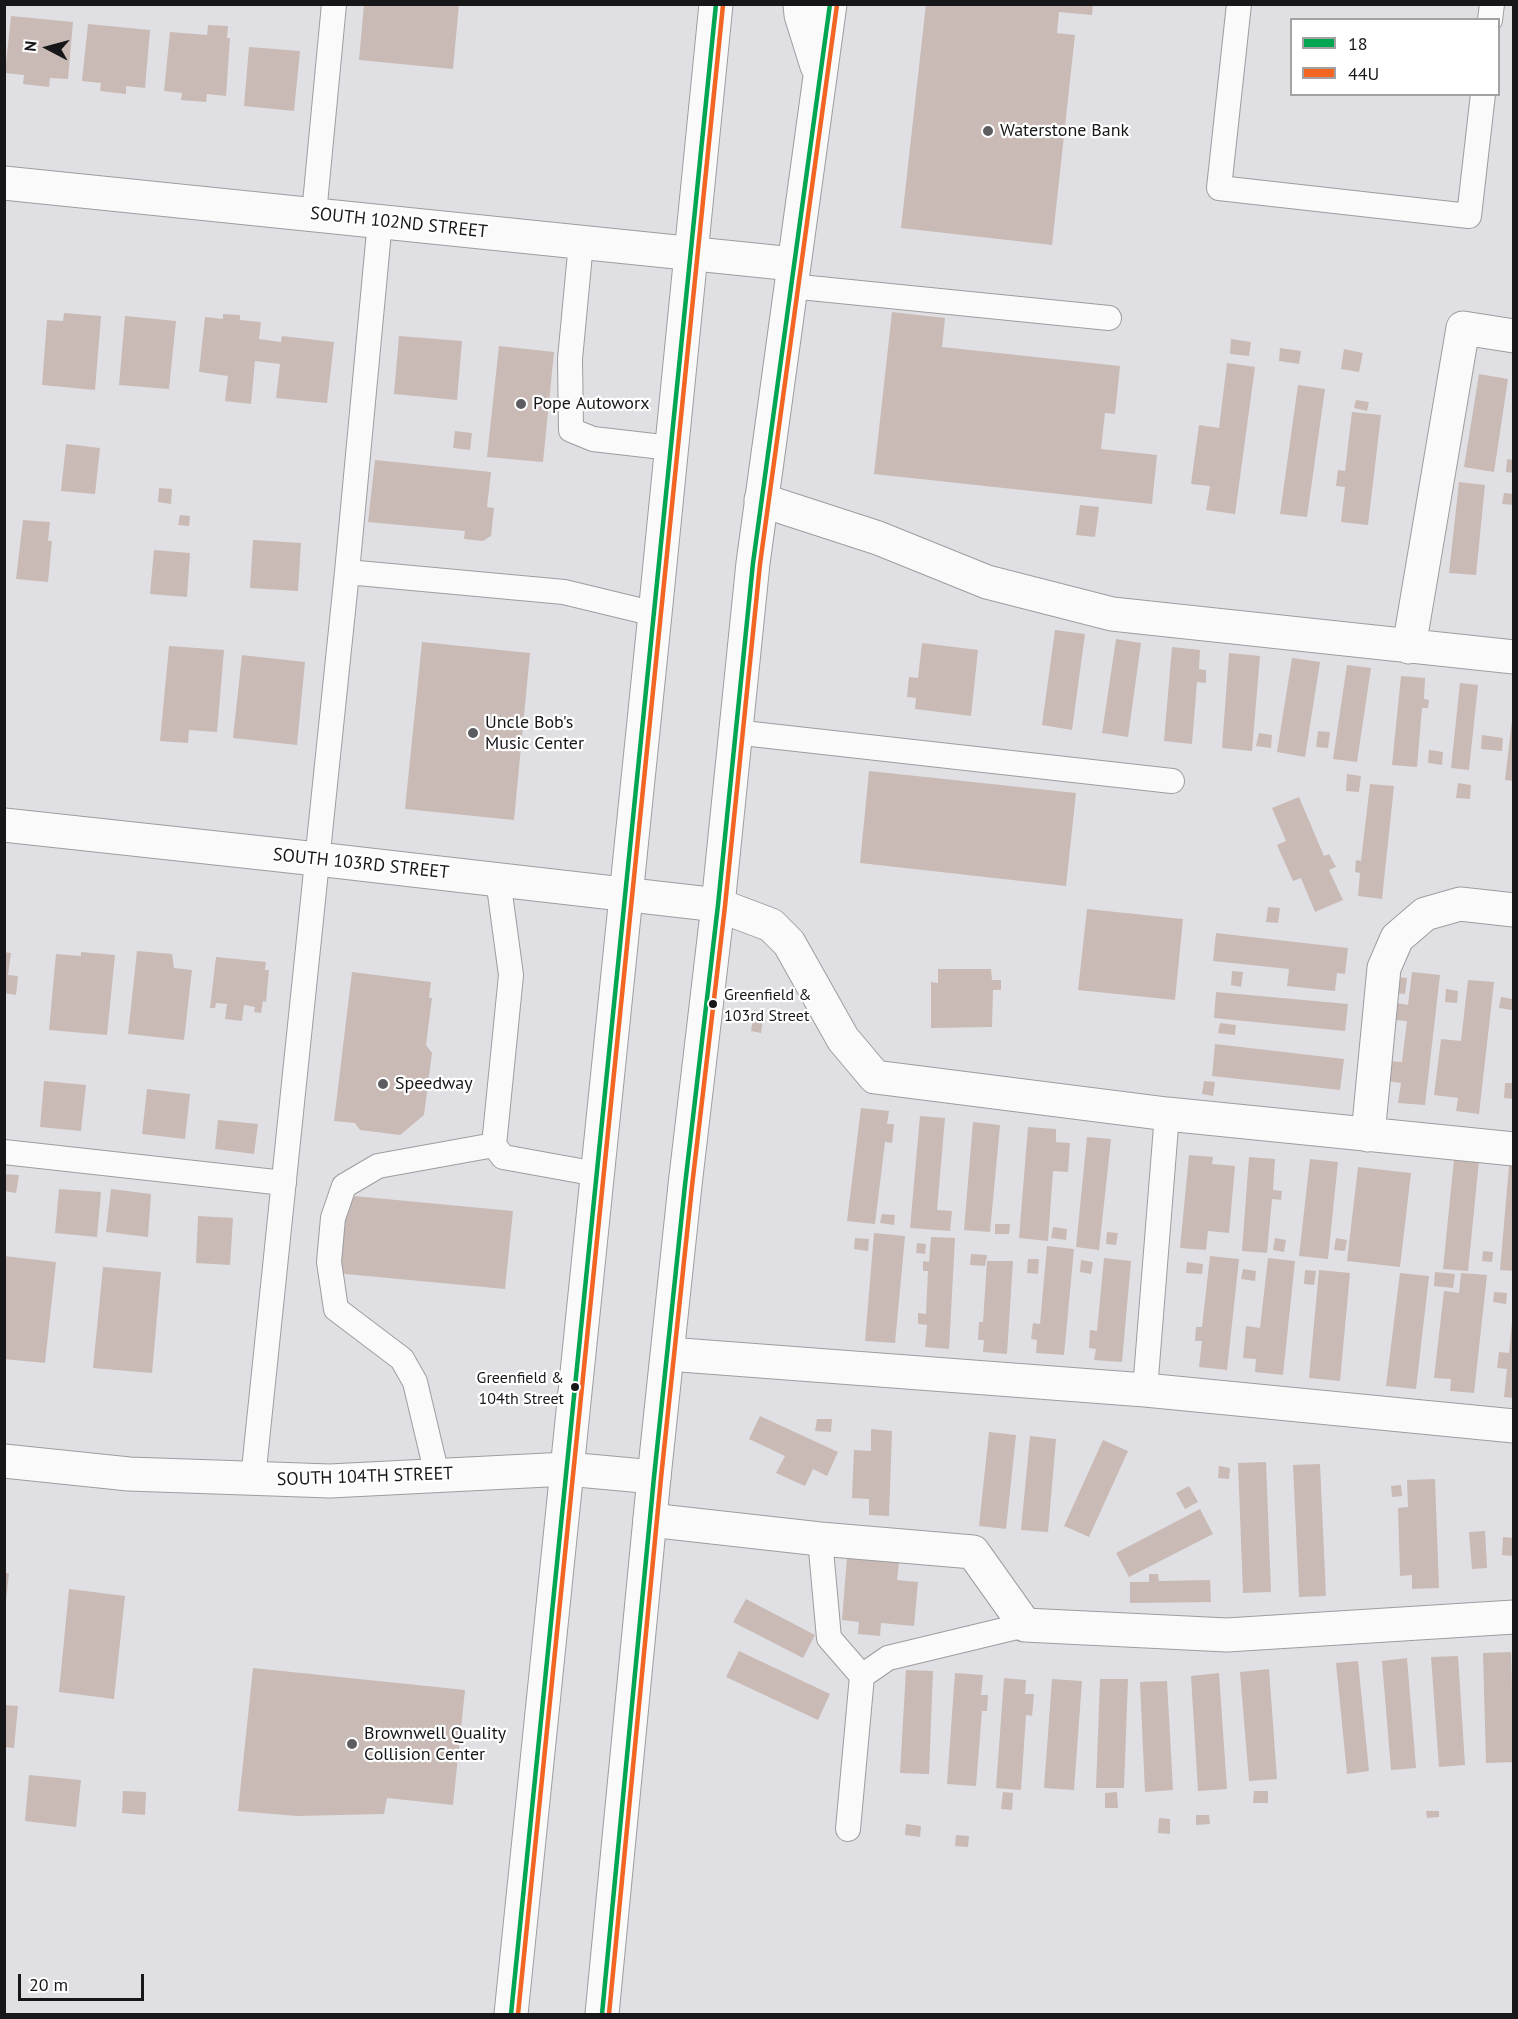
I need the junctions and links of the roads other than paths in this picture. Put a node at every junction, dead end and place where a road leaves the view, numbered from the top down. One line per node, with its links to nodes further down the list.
1 (334, 4): 9 (lane)
2 (716, 4): 12 (street)
3 (800, 4): 6 (street)
4 (830, 4): 6 (street)
5 (1239, 4): 7 (lane)
6 (820, 74): 13 (street)
7 (1483, 96)
8 (4, 183): 9 (street, SOUTH 102ND STREET)
9 (314, 214): 10 (street, SOUTH 102ND STREET)
10 (380, 221): 11 (street, SOUTH 102ND STREET); 18 (lane)
11 (581, 243): 12 (street, SOUTH 102ND STREET); 16 (lane)
12 (691, 254): 13 (street, SOUTH 102ND STREET); 16 (street)
13 (792, 275): 14 (lane); 17 (street)
14 (1108, 318)
15 (1514, 336): 20 (street)
16 (671, 448): 19 (street)
17 (761, 500): 20 (street); 22 (street)
18 (347, 573): 19 (lane); 25 (lane)
19 (656, 614): 27 (street)
20 (1409, 647): 21 (street)
21 (1514, 657)
22 (734, 732): 23 (lane); 28 (street)
23 (1172, 781)
24 (4, 825): 25 (street, SOUTH 103RD STREET)
25 (317, 859): 26 (street, SOUTH 103RD STREET); 36 (lane)
26 (498, 879): 27 (street, SOUTH 103RD STREET); 32 (lane)
27 (625, 894): 28 (street, SOUTH 103RD STREET); 35 (street)
28 (718, 905): 30 (street, SOUTH 103RD STREET); 37 (street)
29 (1514, 910): 31 (street)
30 (1167, 1114): 31 (street, SOUTH 103RD STREET); 38 (lane)
31 (1368, 1135): 33 (street, SOUTH 103RD STREET)
32 (494, 1145): 35 (lane); 42 (lane)
33 (1514, 1149)
34 (4, 1152): 36 (lane)
35 (597, 1174): 41 (street)
36 (284, 1183): 44 (lane)
37 (668, 1354): 38 (street); 43 (street)
38 (1145, 1390): 39 (street)
39 (1514, 1426)
40 (4, 1461): 44 (street, SOUTH 104TH STREET)
41 (567, 1469): 42 (street, SOUTH 104TH STREET); 43 (street, SOUTH 104TH STREET); 51 (street)
42 (437, 1475): 44 (street, SOUTH 104TH STREET)
43 (654, 1477): 45 (street)
44 (254, 1479)
45 (650, 1520): 46 (street); 52 (street)
46 (820, 1539): 48 (street); 49 (lane)
47 (1514, 1617): 48 (street)
48 (1025, 1624): 49 (lane)
49 (862, 1676): 50 (lane)
50 (848, 1829)
51 (511, 2014)
52 (602, 2014)

